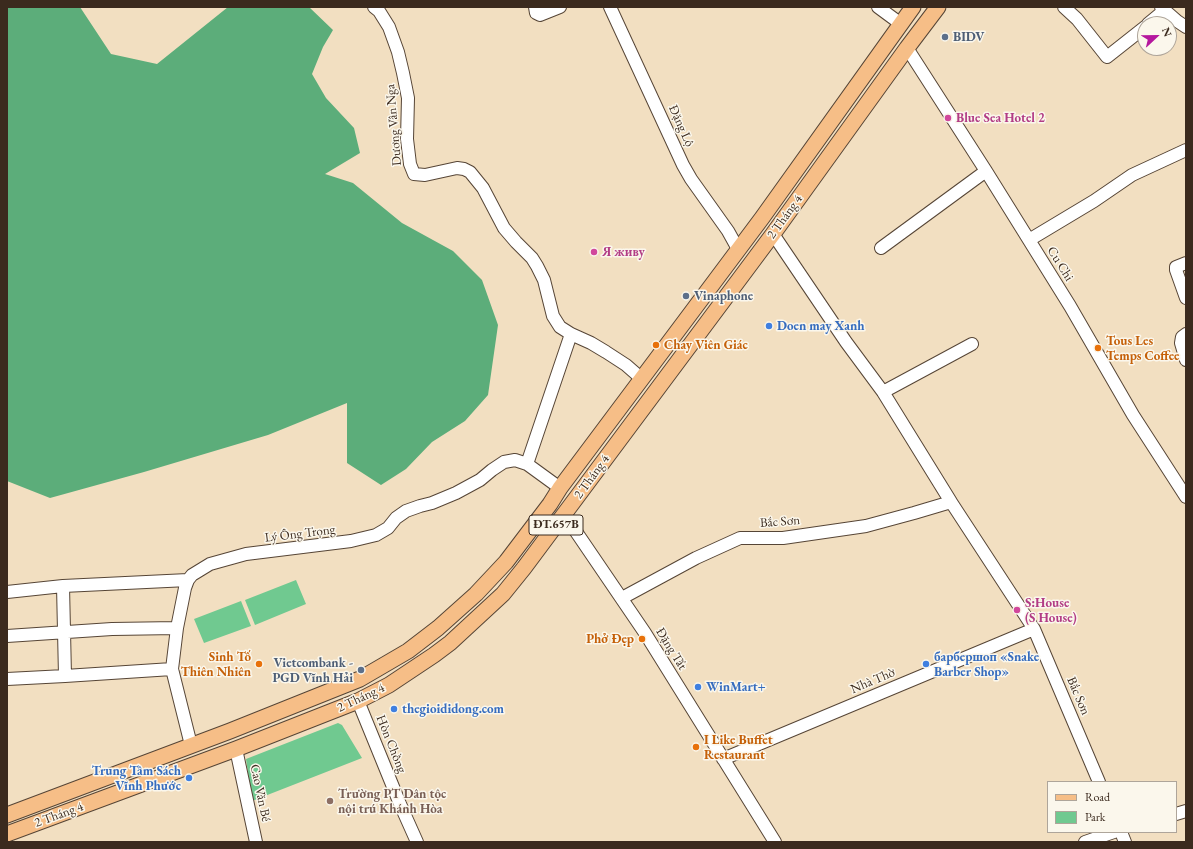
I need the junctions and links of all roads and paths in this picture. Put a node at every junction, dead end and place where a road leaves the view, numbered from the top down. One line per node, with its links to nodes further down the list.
1 (374, 7): 23 (street, Dương Vân Nga)
2 (535, 7): 3 (street)
3 (560, 7)
4 (610, 7): 20 (street, Đặng Lộ)
5 (878, 7): 10 (street)
6 (913, 7): 10 (main road, 2 Tháng 4 / ĐT.657B)
7 (938, 7): 13 (main road, 2 Tháng 4 / ĐT.657B)
8 (1064, 7): 12 (street)
9 (1163, 9): 11 (street)
10 (901, 24): 16 (main road, 2 Tháng 4 / ĐT.657B)
11 (1186, 27)
12 (1137, 33)
13 (907, 48): 15 (street, Cu Chi); 17 (main road, 2 Tháng 4 / ĐT.657B)
14 (1186, 150): 18 (street)
15 (986, 171): 18 (street, Cu Chi); 19 (street)
16 (762, 218): 17 (main road); 20 (main road, 2 Tháng 4 / ĐT.657B)
17 (773, 234): 28 (street, Bắc Sơn); 34 (main road, 2 Tháng 4 / ĐT.657B)
18 (1029, 240): 31 (street, Cu Chi)
19 (881, 248)
20 (738, 249): 27 (main road, 2 Tháng 4 / ĐT.657B)
21 (1181, 265): 22 (street)
22 (1186, 298)
23 (571, 334): 27 (street, Dương Vân Nga); 29 (street)
24 (1186, 334): 26 (street)
25 (972, 344): 28 (street)
26 (1186, 360)
27 (642, 379): 30 (main road, 2 Tháng 4 / ĐT.657B)
28 (883, 392): 32 (street, Bắc Sơn)
29 (527, 464): 30 (street, Lý Ông Trọng); 35 (street, Lý Ông Trọng)
30 (560, 488): 33 (main road, 2 Tháng 4 / ĐT.657B)
31 (1186, 497)
32 (951, 502): 38 (street, Bắc Sơn); 40 (street, Bắc Sơn)
33 (550, 504): 34 (main road); 46 (main road, 2 Tháng 4 / ĐT.657B)
34 (564, 514): 38 (street, Đặng Tất); 47 (main road, 2 Tháng 4 / ĐT.657B)
35 (188, 580): 36 (street); 39 (street)
36 (62, 586): 37 (street); 41 (street)
37 (7, 592)
38 (622, 598): 50 (street, Đặng Tất)
39 (177, 628): 41 (street); 43 (street)
40 (1034, 629): 50 (street, Nhà Thờ); 51 (street, Bắc Sơn)
41 (64, 633): 42 (street); 44 (street)
42 (7, 636)
43 (172, 669): 44 (street); 48 (street)
44 (65, 676): 45 (street)
45 (7, 679)
46 (360, 679): 47 (main road); 48 (main road, 2 Tháng 4 / ĐT.657B)
47 (358, 701): 49 (main road, 2 Tháng 4 / ĐT.657B); 56 (street, Hòn Chồng)
48 (191, 745): 52 (main road, 2 Tháng 4 / ĐT.657B)
49 (236, 749): 54 (main road, 2 Tháng 4 / ĐT.657B); 55 (street, Cao Văn Bé)
50 (723, 759): 57 (street, Đặng Tất)
51 (1099, 781)
52 (7, 815)
53 (1111, 833): 58 (street)
54 (7, 834)
55 (256, 842)
56 (417, 842)
57 (775, 842)
58 (1085, 842)

